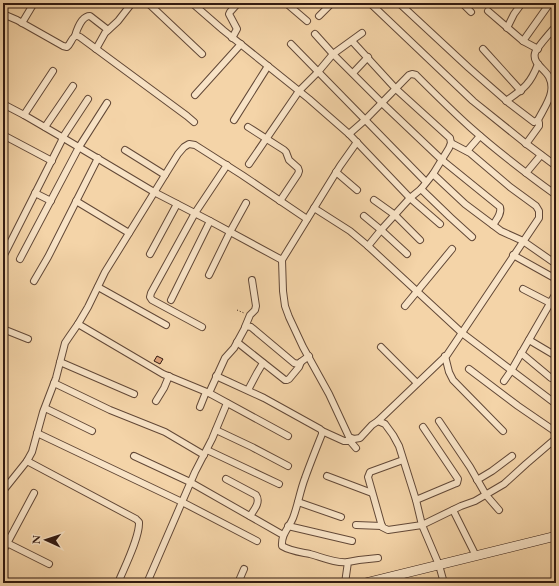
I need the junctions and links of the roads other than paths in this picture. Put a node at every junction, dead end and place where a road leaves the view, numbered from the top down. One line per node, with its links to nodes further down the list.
1 (34, 3): 20 (street)
2 (132, 3): 23 (street)
3 (148, 3): 35 (street)
4 (192, 3): 27 (street)
5 (238, 3): 27 (street)
6 (286, 3): 19 (street)
7 (320, 3): 14 (street)
8 (332, 3): 14 (street)
9 (370, 3): 67 (street)
10 (399, 3): 49 (street)
11 (462, 3): 16 (street)
12 (522, 3): 22 (street)
13 (550, 3): 29 (street)
14 (326, 9): 18 (street)
15 (488, 11): 22 (street)
16 (471, 12)
17 (3, 14): 20 (street)
18 (319, 16)
19 (307, 21)
20 (22, 23): 26 (street)
21 (556, 26): 33 (street)
22 (507, 28): 29 (street)
23 (108, 30): 26 (street); 32 (street)
24 (362, 33): 28 (street)
25 (315, 34): 36 (street)
26 (75, 36): 32 (street)
27 (232, 38): 30 (street)
28 (352, 41): 36 (street); 37 (street)
29 (523, 41): 33 (street)
30 (241, 44): 39 (street); 47 (street)
31 (291, 44): 41 (street)
32 (96, 49): 57 (street)
33 (538, 49): 38 (street)
34 (483, 50): 46 (street)
35 (202, 54)
36 (333, 54): 41 (street); 42 (street)
37 (368, 57): 42 (street); 44 (street)
38 (538, 64): 46 (street); 56 (street)
39 (268, 66): 45 (street); 54 (street)
40 (53, 71): 53 (street)
41 (318, 72): 45 (street); 55 (street)
42 (353, 73): 51 (street)
43 (73, 86): 58 (street)
44 (396, 89): 51 (street); 62 (street); 66 (street)
45 (299, 91): 60 (street); 64 (street)
46 (521, 91): 49 (street)
47 (195, 95)
48 (88, 99): 63 (street)
49 (506, 101): 56 (street)
50 (107, 103): 68 (street)
51 (382, 103): 55 (street); 73 (street)
52 (3, 104): 53 (street)
53 (24, 115): 58 (street)
54 (234, 120)
55 (366, 120): 60 (street); 82 (street)
56 (538, 120): 67 (street)
57 (194, 122)
58 (45, 127): 63 (street)
59 (248, 127): 64 (street)
60 (349, 134): 65 (street)
61 (3, 135): 74 (street)
62 (480, 136): 70 (street); 79 (street)
63 (62, 137): 68 (street); 74 (street)
64 (267, 138): 75 (street); 92 (street)
65 (357, 142): 78 (street); 88 (street)
66 (451, 143): 70 (street); 73 (street)
67 (526, 144): 71 (street)
68 (80, 148): 72 (street); 90 (street)
69 (125, 150): 81 (street)
70 (467, 151): 108 (street)
71 (541, 155): 77 (street); 79 (street)
72 (98, 158): 85 (street); 91 (street)
73 (442, 160): 80 (street); 102 (street)
74 (52, 161): 86 (street)
75 (249, 164)
76 (227, 165): 81 (street); 92 (street); 96 (street)
77 (556, 166)
78 (336, 172): 84 (street); 95 (street)
79 (526, 173): 87 (street)
80 (433, 174): 82 (street); 102 (street)
81 (165, 175): 85 (street)
82 (426, 182): 83 (street)
83 (421, 189): 88 (street); 106 (street)
84 (358, 190)
85 (154, 192): 94 (street); 105 (street)
86 (35, 193): 90 (street); 114 (street)
87 (556, 195)
88 (410, 198): 97 (street); 101 (street)
89 (374, 200): 97 (street)
90 (51, 201): 115 (street)
91 (76, 201): 105 (street); 121 (street)
92 (280, 201): 99 (street)
93 (246, 203): 104 (street)
94 (177, 204): 96 (street); 111 (street)
95 (314, 208): 99 (street); 109 (street)
96 (195, 213): 100 (street); 131 (street)
97 (395, 215): 103 (street); 107 (street)
98 (364, 216): 103 (street)
99 (307, 219): 116 (street)
100 (210, 221): 104 (street); 126 (street)
101 (440, 224)
102 (493, 225): 108 (street)
103 (381, 230): 109 (street); 112 (street)
104 (230, 232): 116 (street); 118 (street)
105 (129, 233): 122 (street)
106 (472, 236)
107 (420, 240)
108 (523, 241): 113 (street); 117 (street)
109 (368, 246): 124 (street)
110 (452, 249): 124 (street)
111 (150, 254)
112 (407, 254)
113 (513, 255): 119 (street); 134 (street)
114 (3, 256)
115 (20, 259)
116 (282, 260): 140 (street)
117 (556, 264)
118 (208, 276)
119 (556, 278)
120 (252, 280): 132 (street)
121 (34, 281)
122 (98, 287): 129 (street); 130 (street)
123 (523, 289): 127 (street)
124 (417, 291): 128 (street); 134 (street)
125 (556, 292): 127 (street)
126 (171, 300)
127 (553, 305): 136 (street)
128 (405, 306)
129 (78, 324): 143 (street); 148 (street)
130 (166, 325)
131 (202, 327)
132 (244, 327): 137 (street); 144 (street)
133 (3, 329): 135 (street)
134 (462, 333): 141 (street); 147 (street)
135 (28, 339)
136 (529, 340): 139 (street); 142 (street)
137 (237, 342): 145 (street); 149 (street)
138 (381, 347): 153 (street)
139 (521, 353): 147 (street); 150 (street)
140 (309, 356): 144 (street); 172 (street)
141 (445, 356): 153 (street); 168 (street)
142 (556, 356)
143 (60, 362): 152 (street); 156 (street)
144 (301, 362): 145 (street)
145 (263, 363): 154 (street)
146 (469, 369): 170 (street)
147 (511, 371): 151 (street); 159 (street)
148 (169, 376): 155 (street); 157 (street)
149 (216, 376): 154 (street); 155 (street)
150 (552, 378)
151 (504, 381)
152 (54, 384): 161 (street); 175 (street)
153 (417, 384): 162 (street)
154 (248, 390): 167 (street)
155 (207, 392): 158 (street); 160 (street)
156 (134, 394)
157 (156, 401)
158 (228, 403): 165 (street); 171 (street)
159 (556, 404)
160 (200, 406)
161 (45, 408): 166 (street); 169 (street)
162 (378, 421): 172 (street); 178 (street)
163 (439, 421): 183 (street)
164 (424, 427): 190 (street)
165 (216, 430): 175 (street); 180 (street)
166 (92, 431)
167 (322, 431): 172 (street); 192 (street)
168 (503, 431)
169 (37, 433): 179 (street); 191 (street)
170 (556, 434)
171 (288, 436)
172 (352, 440): 174 (street)
173 (556, 440): 189 (street)
174 (356, 448)
175 (205, 453): 184 (street); 185 (street)
176 (134, 456): 184 (street)
177 (512, 456): 183 (street)
178 (403, 460): 187 (street); 190 (street)
179 (27, 461): 186 (street); 214 (street)
180 (288, 466)
181 (327, 476): 187 (street)
182 (226, 479): 195 (street)
183 (477, 480): 189 (street)
184 (190, 482): 191 (street); 195 (street)
185 (279, 484)
186 (3, 491)
187 (372, 492): 200 (street)
188 (34, 493): 205 (street)
189 (486, 494): 193 (street); 194 (street)
190 (416, 500): 198 (street)
191 (182, 502): 203 (street); 215 (street)
192 (298, 502): 196 (street); 199 (street)
193 (453, 510): 198 (street); 207 (street)
194 (499, 510)
195 (250, 516): 201 (street)
196 (341, 517)
197 (356, 524): 200 (street)
198 (422, 525): 200 (street); 211 (street)
199 (288, 526): 201 (street); 204 (street)
200 (382, 526)
201 (283, 535): 209 (street)
202 (556, 536): 207 (street)
203 (257, 541)
204 (352, 541)
205 (7, 543): 206 (street); 210 (street)
206 (3, 551)
207 (476, 556): 211 (street)
208 (378, 558): 209 (street)
209 (348, 562): 217 (street)
210 (50, 564)
211 (439, 565): 213 (street); 219 (street)
212 (244, 569): 216 (street)
213 (385, 580): 218 (street)
214 (118, 583)
215 (147, 583)
216 (238, 583)
217 (344, 583)
218 (365, 583)
219 (444, 583)

